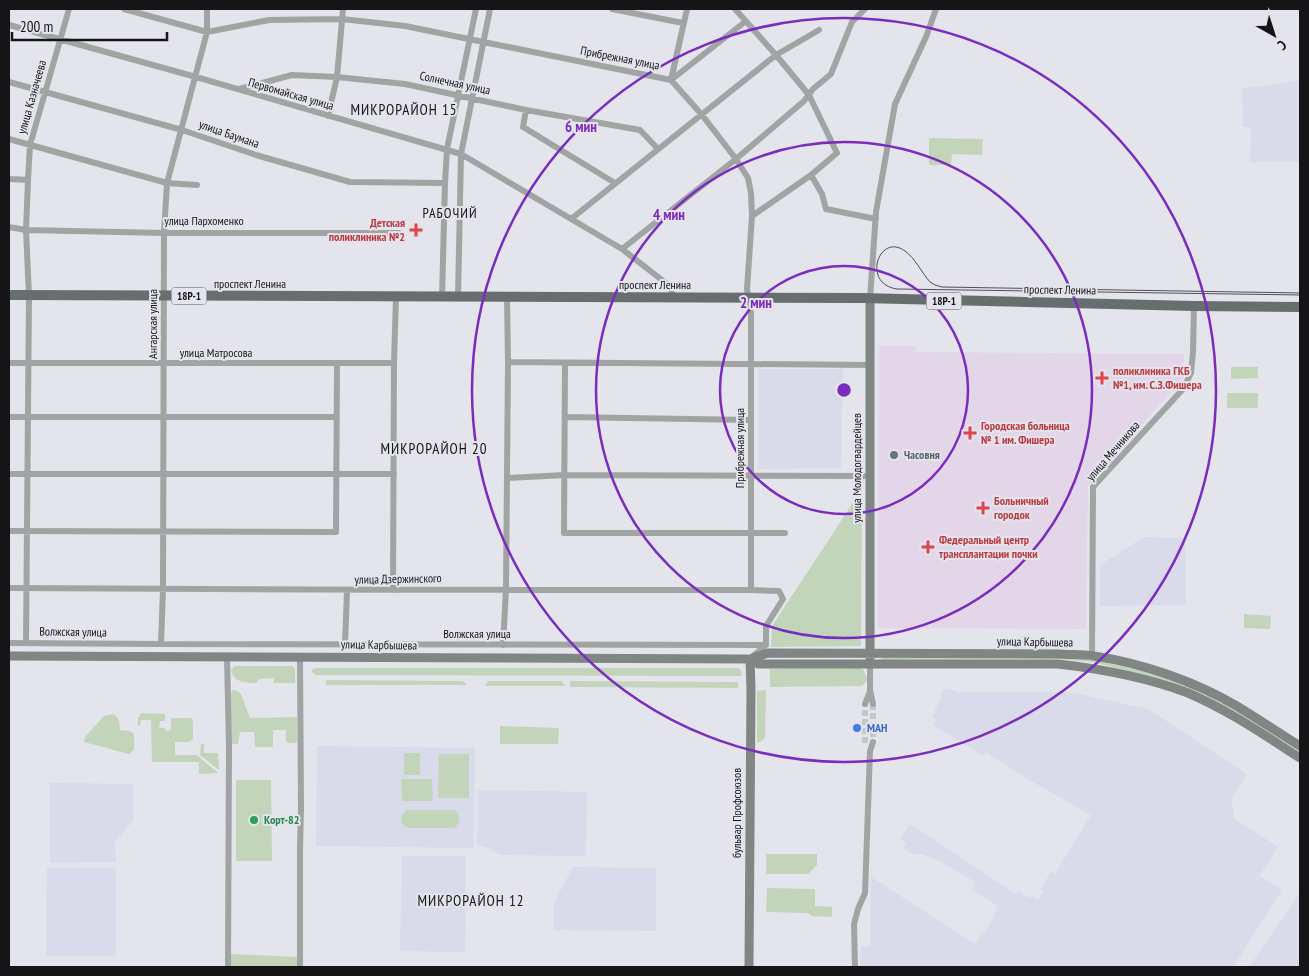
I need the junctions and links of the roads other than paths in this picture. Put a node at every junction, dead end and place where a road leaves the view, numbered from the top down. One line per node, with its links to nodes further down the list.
1 (69, 9): 19 (street, улица Казначеева)
2 (124, 9): 17 (street, Прибрежная улица)
3 (207, 9): 17 (street, Ангарская улица)
4 (343, 9): 12 (street)
5 (476, 9): 18 (street)
6 (490, 9): 20 (street)
7 (612, 9): 14 (street)
8 (687, 9): 14 (street)
9 (735, 9): 13 (street)
10 (864, 9): 29 (street)
11 (936, 9): 48 (street, улица Молодогвардейцев)
12 (342, 19): 17 (street, Прибрежная улица); 18 (street, Прибрежная улица); 23 (street)
13 (746, 21): 21 (street); 24 (street)
14 (683, 23): 24 (street)
15 (9, 25): 19 (street, Первомайская улица)
16 (819, 30): 21 (street)
17 (207, 32): 22 (street, Ангарская улица)
18 (470, 38): 20 (street, Прибрежная улица); 28 (street)
19 (60, 39): 22 (street, Первомайская улица); 27 (street, улица Казначеева)
20 (483, 41): 24 (street, Прибрежная улица); 30 (street)
21 (776, 55): 29 (street); 32 (street)
22 (196, 77): 26 (street, Первомайская улица); 34 (street, Ангарская улица)
23 (337, 77): 26 (street, Солнечная улица); 28 (street, Солнечная улица); 33 (street)
24 (671, 80): 32 (street, Прибрежная улица)
25 (9, 82): 27 (street, улица Баумана)
26 (238, 90): 33 (street, Первомайская улица)
27 (45, 92): 34 (street, улица Баумана); 36 (street, улица Казначеева)
28 (458, 95): 30 (street, Солнечная улица); 37 (street)
29 (809, 95): 40 (street); 41 (street)
30 (472, 98): 31 (street, Солнечная улица); 39 (street)
31 (526, 110): 38 (street, Солнечная улица); 46 (street)
32 (702, 115): 38 (street); 40 (street, Прибрежная улица)
33 (328, 116): 37 (street, Первомайская улица)
34 (182, 130): 44 (street, Ангарская улица); 45 (street, улица Баумана)
35 (9, 139): 36 (street)
36 (30, 145): 43 (street, улица Казначеева); 44 (street)
37 (447, 149): 39 (street, Первомайская улица); 45 (street)
38 (658, 149): 46 (street)
39 (460, 154): 50 (street, Первомайская улица); 61 (street)
40 (736, 159): 49 (street, Прибрежная улица); 55 (street)
41 (811, 174): 48 (street); 49 (street)
42 (9, 180): 43 (street)
43 (28, 180): 52 (street, улица Казначеева)
44 (167, 183): 47 (street); 53 (street, Ангарская улица)
45 (445, 183): 60 (street)
46 (616, 183): 50 (street)
47 (197, 186)
48 (876, 215): 65 (street, улица Молодогвардейцев)
49 (752, 216): 64 (street, Прибрежная улица)
50 (571, 219): 55 (street, Первомайская улица)
51 (9, 228): 52 (street, улица Пархоменко)
52 (26, 230): 53 (street, улица Пархоменко); 57 (street, улица Казначеева)
53 (164, 233): 54 (street, улица Пархоменко); 58 (street, Ангарская улица)
54 (399, 233)
55 (622, 249): 63 (street, Первомайская улица)
56 (9, 296): 57 (main road, проспект Ленина / 18Р-1)
57 (29, 296): 58 (main road, проспект Ленина / 18Р-1); 70 (street, улица Казначеева)
58 (164, 296): 59 (main road, проспект Ленина / 18Р-1); 73 (street, Ангарская улица)
59 (396, 297): 60 (main road, проспект Ленина / 18Р-1); 71 (street)
60 (442, 297): 61 (main road, проспект Ленина / 18Р-1)
61 (458, 297): 62 (main road, проспект Ленина / 18Р-1)
62 (507, 297): 63 (main road, проспект Ленина / 18Р-1); 68 (street)
63 (673, 298): 64 (main road, проспект Ленина / 18Р-1)
64 (749, 298): 65 (main road, проспект Ленина / 18Р-1); 75 (street, Прибрежная улица)
65 (870, 299): 66 (main road, проспект Ленина / 18Р-1); 76 (street, улица Молодогвардейцев)
66 (1194, 306): 67 (main road, проспект Ленина / 18Р-1); 113 (street, улица Мечникова)
67 (1300, 306)
68 (508, 362): 72 (street); 91 (street)
69 (9, 363): 70 (street, улица Матросова)
70 (28, 363): 73 (street, улица Матросова); 81 (street, улица Казначеева)
71 (394, 363): 74 (street, улица Матросова); 86 (street)
72 (566, 363): 75 (street); 80 (street)
73 (164, 364): 74 (street, улица Матросова); 78 (street, Ангарская улица)
74 (336, 364): 79 (street)
75 (752, 364): 76 (street); 82 (street, Прибрежная улица)
76 (869, 365): 90 (street, улица Молодогвардейцев)
77 (9, 417): 81 (street)
78 (164, 417): 79 (street); 81 (street); 85 (street, Ангарская улица)
79 (336, 417): 87 (street)
80 (566, 417): 82 (street); 88 (street)
81 (28, 418): 84 (street, улица Казначеева)
82 (751, 420): 89 (street, Прибрежная улица)
83 (9, 474): 84 (street)
84 (28, 474): 85 (street); 93 (street, улица Казначеева)
85 (162, 474): 87 (street); 94 (street, Ангарская улица)
86 (394, 474): 87 (street); 102 (street)
87 (336, 475): 94 (street)
88 (564, 475): 89 (street); 91 (street); 95 (street)
89 (751, 475): 90 (street); 95 (street, Прибрежная улица)
90 (869, 476): 115 (street, улица Молодогвардейцев)
91 (507, 478): 100 (street)
92 (9, 531): 93 (street)
93 (27, 531): 94 (street); 98 (street, улица Казначеева)
94 (162, 532): 99 (street, Ангарская улица)
95 (751, 533): 96 (street); 103 (street, Прибрежная улица)
96 (785, 533)
97 (9, 588): 98 (street, улица Дзержинского)
98 (27, 588): 99 (street, улица Дзержинского); 105 (street, улица Казначеева)
99 (163, 589): 101 (street, улица Дзержинского); 106 (street, Ангарская улица)
100 (506, 589): 102 (street, улица Дзержинского); 103 (street, улица Дзержинского); 109 (street)
101 (347, 590): 102 (street, улица Дзержинского); 107 (street)
102 (393, 590)
103 (751, 590): 108 (street, улица Дзержинского)
104 (9, 643): 105 (street, Волжская улица)
105 (26, 643): 106 (street, Волжская улица)
106 (161, 644): 107 (street, Волжская улица)
107 (345, 644): 109 (street, Волжская улица)
108 (766, 644): 109 (street, Волжская улица); 114 (street)
109 (503, 645)
110 (9, 656): 111 (street, улица Карбышева)
111 (227, 656): 112 (street, улица Карбышева); 126 (street)
112 (300, 656): 114 (street, улица Карбышева); 127 (street)
113 (1092, 656): 115 (street, улица Карбышева); 123 (street, улица Карбышева)
114 (750, 659): 115 (street, улица Карбышева); 116 (street, улица Карбышева); 117 (street, бульвар Профсоюзов)
115 (870, 659): 116 (street, улица Карбышева); 118 (street); 125 (street, улица Карбышева)
116 (766, 664): 117 (street)
117 (750, 679): 128 (street, бульвар Профсоюзов)
118 (870, 690): 119 (street); 120 (street)
119 (865, 704)
120 (873, 704)
121 (865, 742): 124 (street)
122 (874, 742): 124 (street)
123 (1300, 746)
124 (870, 751): 129 (street)
125 (1300, 758)
126 (228, 967)
127 (300, 967)
128 (749, 967)
129 (855, 967)

